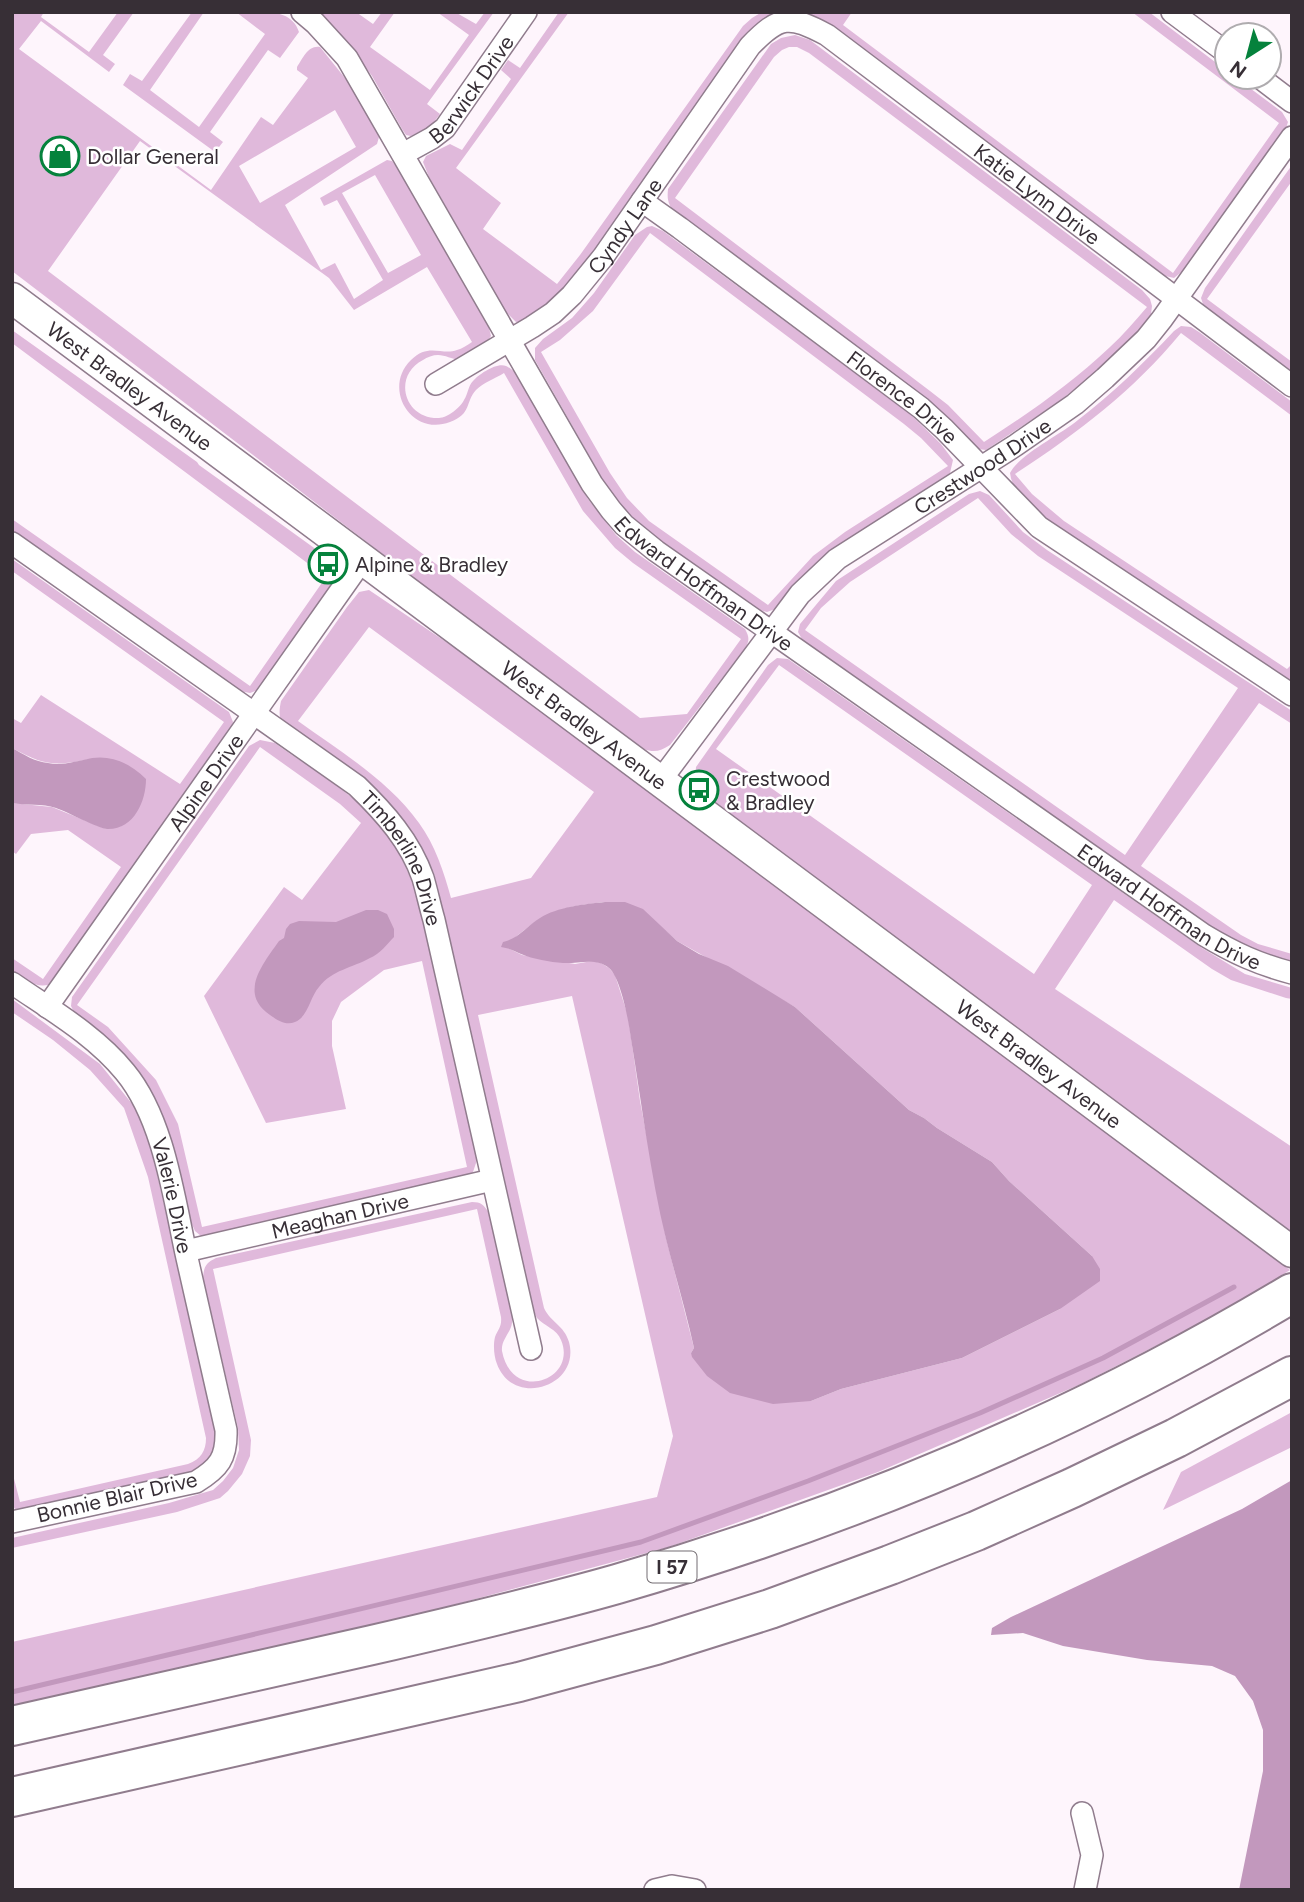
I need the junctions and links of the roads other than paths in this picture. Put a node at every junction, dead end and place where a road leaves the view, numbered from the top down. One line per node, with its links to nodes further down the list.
1 (302, 12): 9 (street, Edward Hoffman Drive)
2 (526, 12): 9 (street, Berwick Drive)
3 (1172, 12): 5 (street)
4 (774, 24): 10 (street, Cyndy Lane); 12 (street, Katie Lynn Drive)
5 (1213, 43)
6 (1277, 91): 7 (street)
7 (1292, 102)
8 (1292, 137): 12 (street, Crestwood Drive)
9 (403, 154): 13 (street, Edward Hoffman Drive)
10 (642, 201): 13 (street, Cyndy Lane); 16 (street, Florence Drive)
11 (12, 298): 18 (main road, West Bradley Avenue)
12 (1176, 299): 15 (street, Katie Lynn Drive); 16 (street, Crestwood Drive)
13 (510, 340): 14 (street, Cyndy Lane); 19 (street, Edward Hoffman Drive)
14 (436, 384)
15 (1292, 386)
16 (980, 468): 19 (street, Crestwood Drive); 20 (street, Florence Drive)
17 (12, 543): 21 (street, Timberline Drive)
18 (363, 559): 21 (street, Alpine Drive); 22 (main road, West Bradley Avenue)
19 (772, 631): 22 (street, Crestwood Drive); 23 (street, Edward Hoffman Drive)
20 (1292, 695)
21 (254, 714): 25 (street, Alpine Drive); 26 (street, Timberline Drive)
22 (660, 781): 28 (main road, West Bradley Avenue)
23 (1292, 973)
24 (12, 983): 25 (street, Valerie Drive)
25 (47, 1007): 27 (street, Valerie Drive)
26 (492, 1180): 27 (street, Meaghan Drive); 30 (street, Timberline Drive)
27 (186, 1251): 32 (street, Valerie Drive)
28 (1292, 1252)
29 (1292, 1293): 34 (highway, I 57)
30 (531, 1349)
31 (1292, 1376): 35 (highway)
32 (218, 1465): 33 (street, Bonnie Blair Drive)
33 (12, 1522)
34 (12, 1726)
35 (12, 1797)
36 (1082, 1813): 39 (street)
37 (655, 1890): 38 (street)
38 (695, 1890)
39 (1085, 1890)

